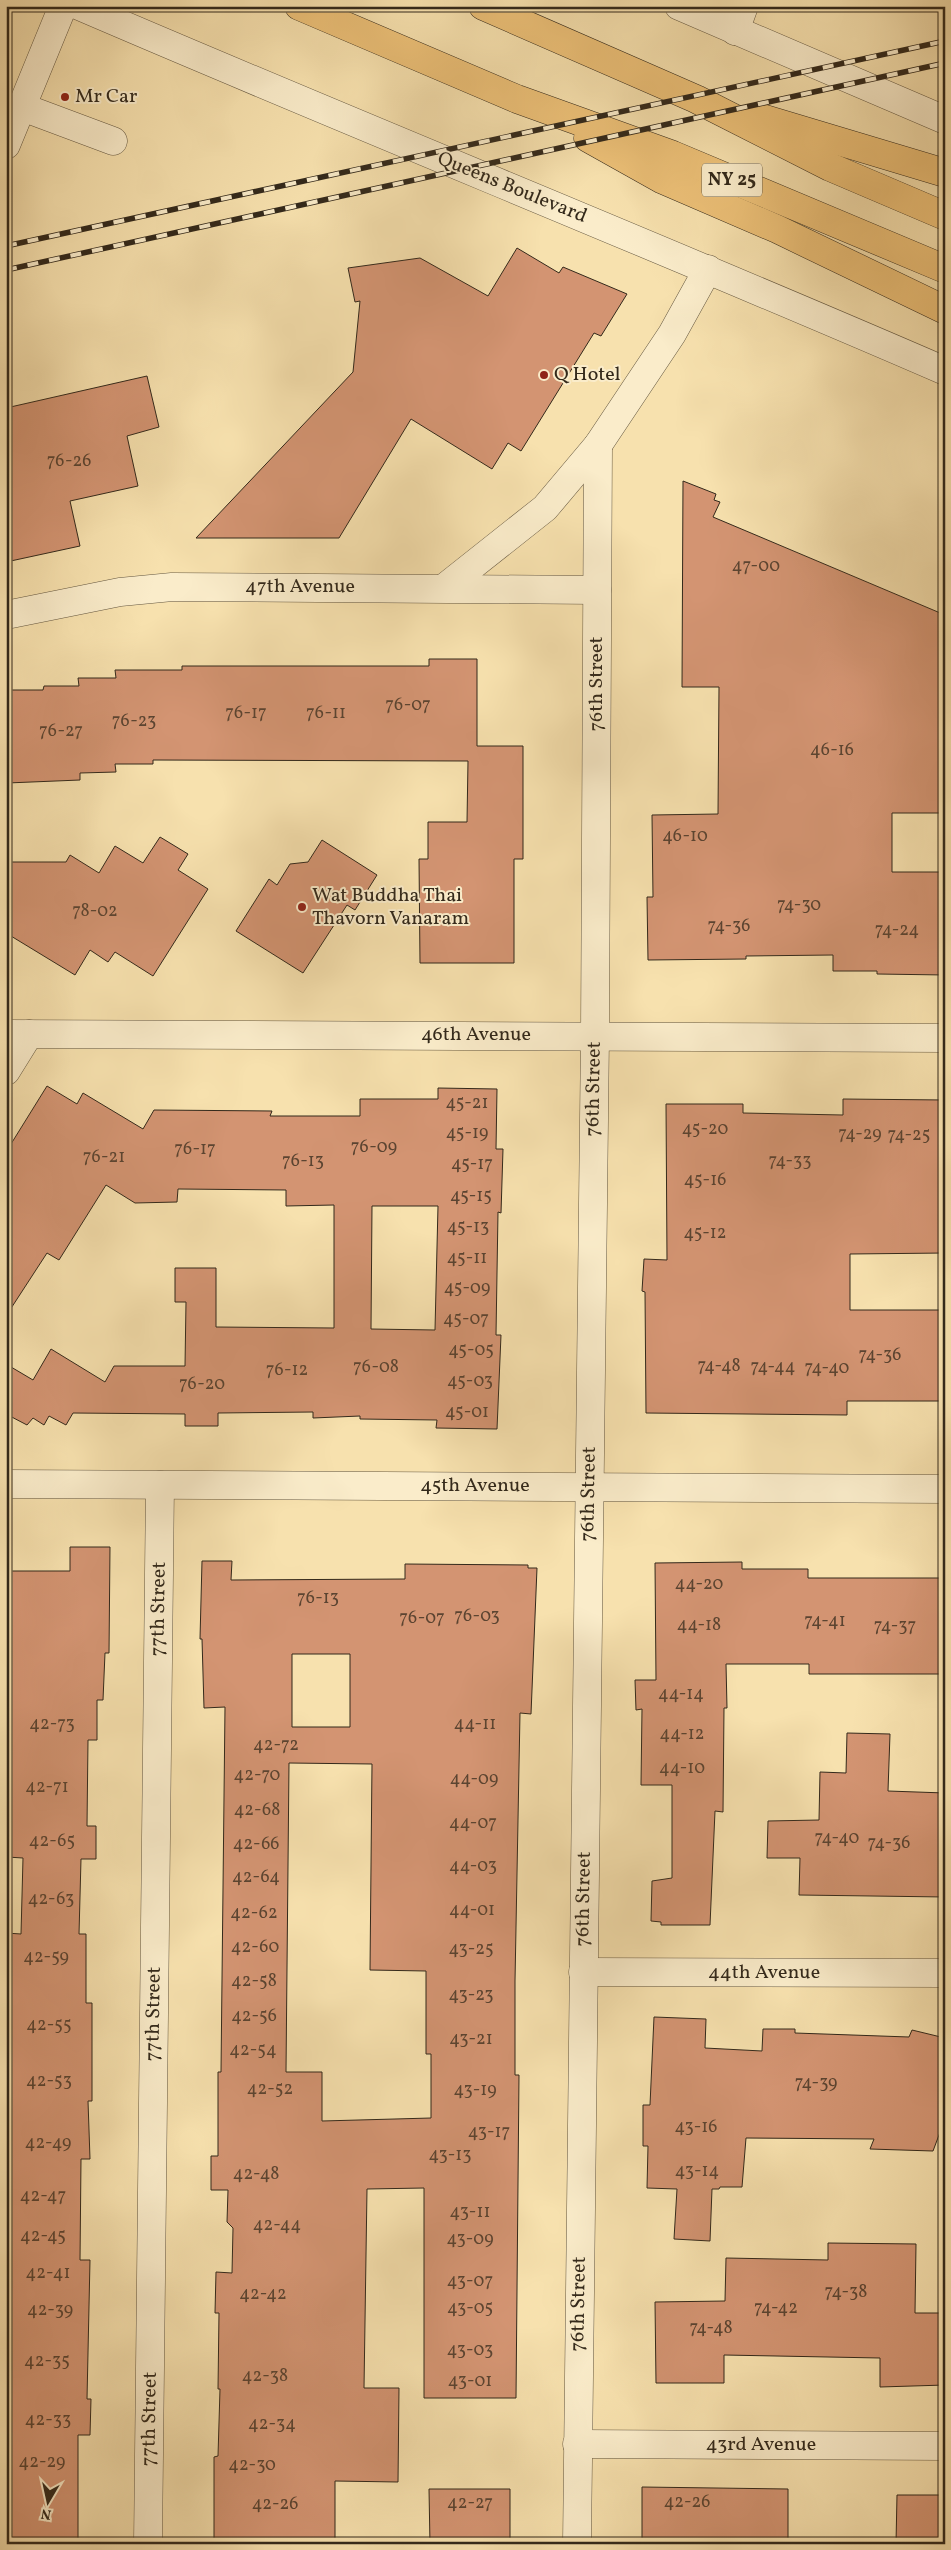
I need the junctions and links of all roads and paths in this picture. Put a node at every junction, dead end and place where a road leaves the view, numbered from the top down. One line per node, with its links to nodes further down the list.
1 (63, 6): 9 (street)
2 (79, 6): 15 (street, Queens Boulevard)
3 (299, 6): 7 (main road, NY 25)
4 (483, 6): 8 (main road, NY 25)
5 (679, 6): 6 (street)
6 (739, 18): 10 (street)
7 (517, 99): 16 (main road, NY 25); 17 (main road)
8 (696, 99): 13 (main road); 14 (main road, NY 25)
9 (22, 107): 11 (street); 12 (street)
10 (945, 120)
11 (113, 142)
12 (6, 145)
13 (945, 172)
14 (945, 216)
15 (708, 269): 18 (street, Queens Boulevard); 19 (street)
16 (945, 269)
17 (945, 310)
18 (945, 371)
19 (598, 445): 20 (street); 21 (street, 76th Street)
20 (444, 588): 21 (street, 47th Avenue); 22 (street, 47th Avenue)
21 (597, 590): 24 (street, 76th Street)
22 (6, 615)
23 (18, 1034): 24 (street, 46th Avenue); 26 (street)
24 (595, 1036): 25 (street, 46th Avenue); 29 (street, 76th Street)
25 (945, 1038)
26 (6, 1071)
27 (6, 1484): 28 (street, 45th Avenue)
28 (160, 1485): 29 (street, 45th Avenue); 35 (street, 77th Street)
29 (589, 1486): 30 (street, 45th Avenue); 31 (street, 76th Street)
30 (945, 1489)
31 (584, 1972): 32 (street, 44th Avenue); 33 (street, 76th Street)
32 (945, 1973)
33 (578, 2444): 34 (street, 43rd Avenue); 36 (street, 76th Street)
34 (945, 2446)
35 (148, 2544)
36 (576, 2544)

